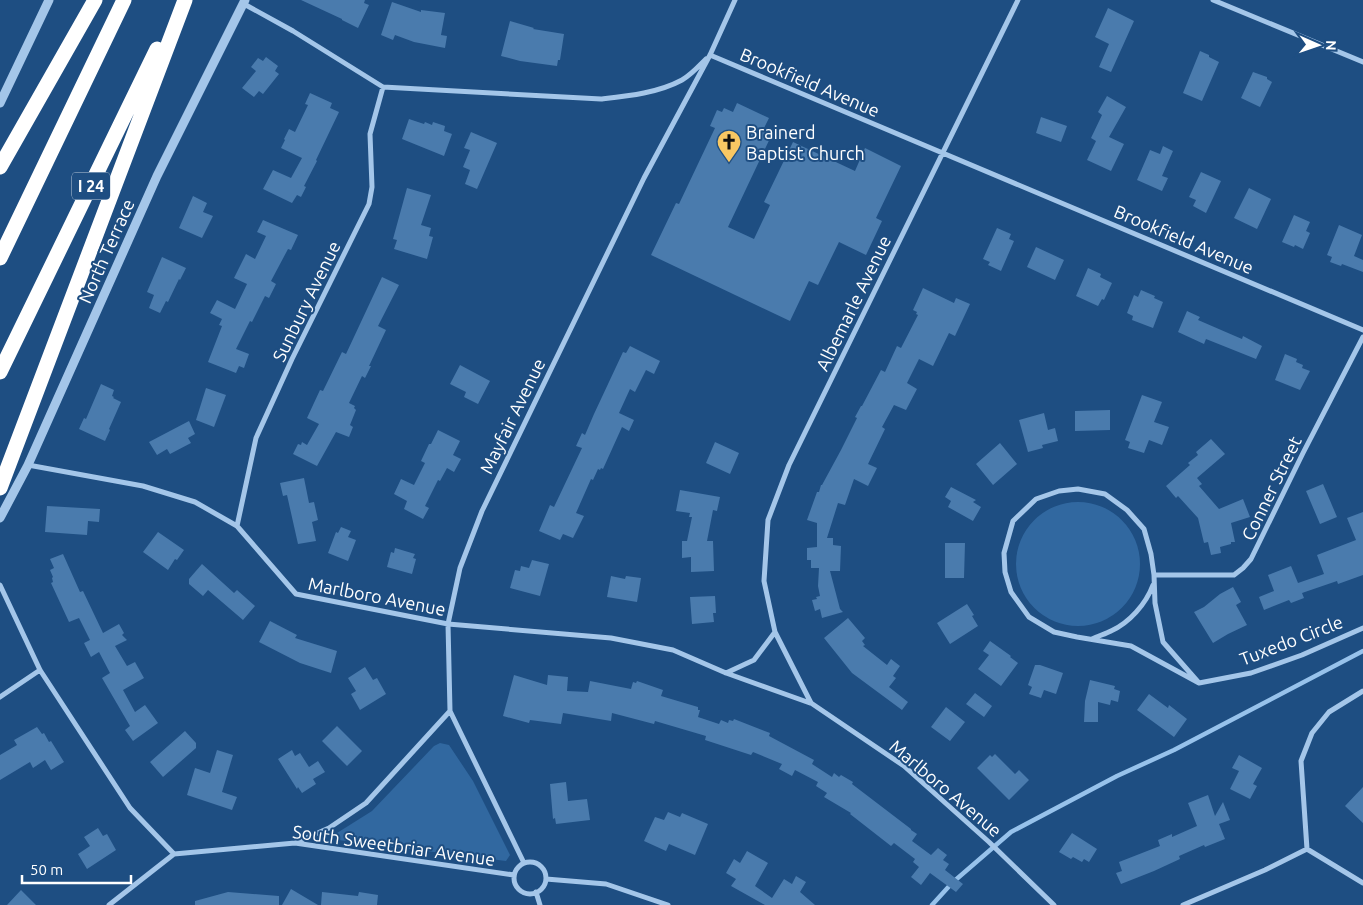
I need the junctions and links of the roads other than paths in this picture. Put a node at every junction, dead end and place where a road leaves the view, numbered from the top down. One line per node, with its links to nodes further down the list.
1 (49, 0): 13 (street)
2 (95, 0): 15 (highway)
3 (124, 0): 16 (highway)
4 (181, 0): 19 (highway, I 24)
5 (185, 0): 21 (highway)
6 (736, 0): 10 (street, Mayfair Avenue)
7 (1018, 0): 14 (street, Albemarle Avenue)
8 (1213, 0): 11 (street)
9 (244, 2): 12 (street); 20 (street, North Terrace)
10 (710, 55): 12 (street); 14 (street, Brookfield Avenue); 27 (street, Mayfair Avenue)
11 (1363, 62)
12 (383, 87): 23 (street, Sunbury Avenue)
13 (0, 103)
14 (944, 153): 17 (street, Brookfield Avenue); 29 (street, Albemarle Avenue)
15 (0, 168)
16 (0, 258)
17 (1363, 330)
18 (1363, 337): 24 (street, Conner Street)
19 (0, 372)
20 (28, 465): 22 (street, North Terrace); 23 (street, Marlboro Avenue)
21 (0, 488)
22 (0, 518)
23 (237, 526): 27 (street, Marlboro Avenue)
24 (1154, 575): 25 (street); 30 (street)
25 (1154, 582): 30 (street); 33 (street)
26 (0, 585): 31 (street)
27 (448, 624): 32 (street, Marlboro Avenue); 37 (street, Mayfair Avenue)
28 (1363, 628): 33 (street, Tuxedo Circle)
29 (775, 632): 32 (street); 36 (street, Marlboro Avenue)
30 (1090, 639): 33 (street)
31 (40, 670): 35 (street); 40 (street)
32 (726, 673): 36 (street, Marlboro Avenue)
33 (1199, 682)
34 (1363, 690): 39 (street)
35 (0, 698)
36 (811, 703): 49 (street, Marlboro Avenue)
37 (450, 711): 38 (street); 41 (street, Mayfair Avenue)
38 (295, 843): 40 (street, South Sweetbriar Avenue); 42 (street, South Sweetbriar Avenue)
39 (1307, 849): 44 (street); 50 (street)
40 (174, 854): 46 (street)
41 (524, 862): 42 (street); 43 (street)
42 (514, 876): 45 (street)
43 (546, 879): 45 (street); 48 (street)
44 (1363, 883)
45 (536, 892): 47 (street)
46 (109, 905)
47 (540, 905)
48 (668, 905)
49 (1054, 905)
50 (1183, 905)

